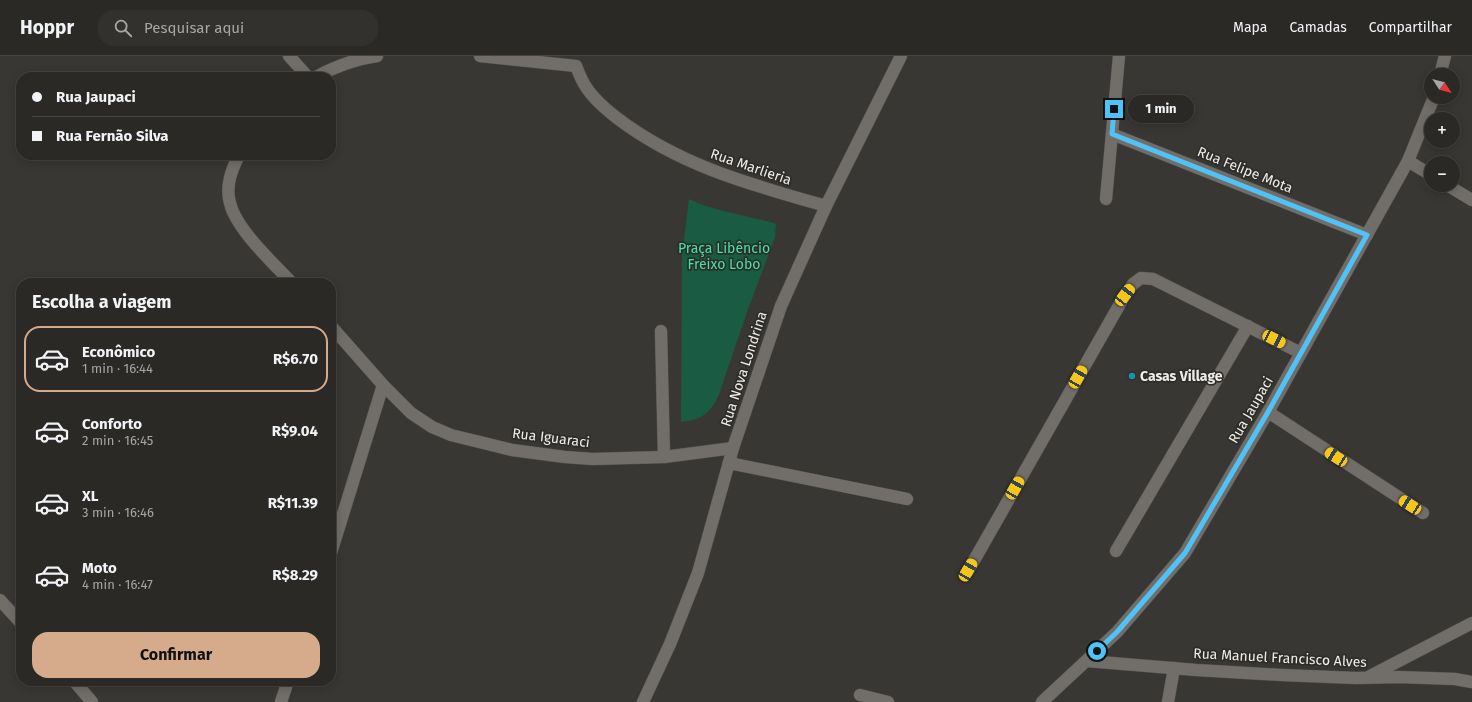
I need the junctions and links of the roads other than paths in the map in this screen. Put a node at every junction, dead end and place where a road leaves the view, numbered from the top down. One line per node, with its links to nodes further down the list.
1 (289, 56): 9 (street)
2 (377, 56): 10 (street)
3 (480, 56): 7 (street)
4 (901, 56): 19 (street, Rua Nova Londrina)
5 (1120, 56): 12 (street)
6 (1445, 56): 8 (street)
7 (576, 61): 19 (street, Rua Marlieria)
8 (1442, 68)
9 (303, 72)
10 (324, 72)
11 (1431, 104): 14 (street, Rua Jaupaci)
12 (1112, 134): 17 (street); 20 (street, Rua Felipe Mota)
13 (236, 160): 21 (street)
14 (1408, 161): 15 (street); 20 (street, Rua Jaupaci)
15 (1424, 171)
16 (1459, 192): 18 (street)
17 (1106, 199)
18 (1472, 200)
19 (826, 206): 28 (street, Rua Nova Londrina)
20 (1367, 235): 25 (street, Rua Jaupaci)
21 (288, 278)
22 (1248, 326): 25 (street); 34 (street); 35 (street)
23 (661, 331): 29 (street)
24 (336, 332): 26 (street, Rua Iguaraci)
25 (1301, 352): 27 (street, Rua Jaupaci)
26 (383, 386): 29 (street, Rua Iguaraci); 33 (street)
27 (1268, 412): 32 (street); 39 (street, Rua Jaupaci)
28 (733, 448): 29 (street, Rua Iguaraci); 30 (street, Rua Nova Londrina)
29 (664, 457)
30 (729, 463): 31 (street); 48 (street, Rua Nova Londrina)
31 (906, 499)
32 (1423, 514)
33 (336, 537)
34 (1116, 551)
35 (968, 570)
36 (0, 600): 37 (street)
37 (16, 618)
38 (1472, 623): 41 (street)
39 (1087, 661): 40 (street, Rua Manuel Francisco Alves); 50 (street, Rua Jaupaci)
40 (1174, 668): 41 (street, Rua Manuel Francisco Alves); 51 (street)
41 (1367, 677): 42 (street, Rua Manuel Francisco Alves)
42 (1472, 682)
43 (78, 686): 46 (street)
44 (286, 686): 47 (street)
45 (860, 695): 49 (street)
46 (92, 702)
47 (281, 702)
48 (643, 702)
49 (888, 702)
50 (1042, 702)
51 (1168, 702)

